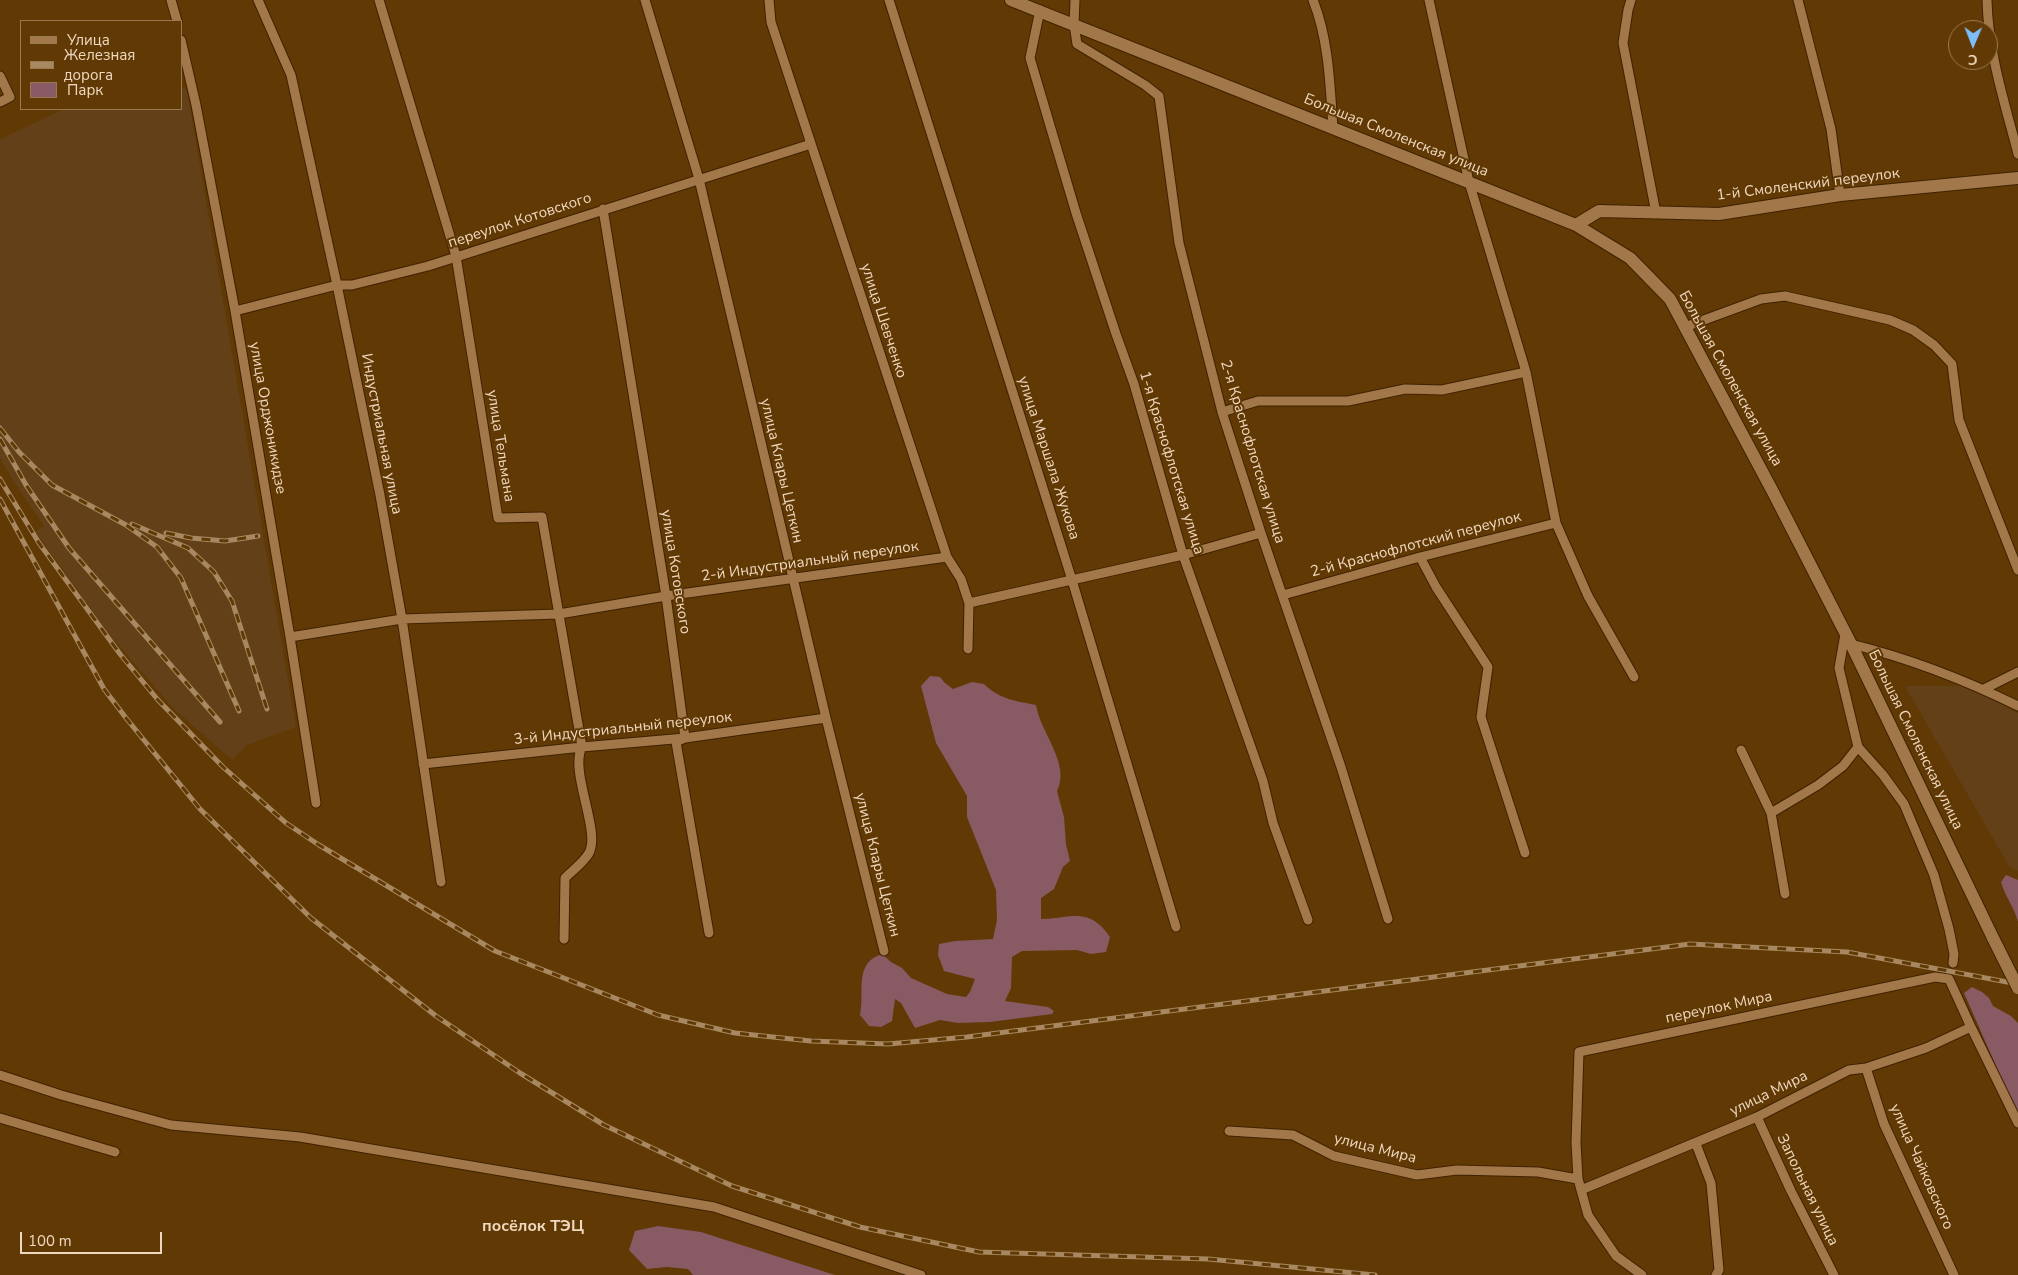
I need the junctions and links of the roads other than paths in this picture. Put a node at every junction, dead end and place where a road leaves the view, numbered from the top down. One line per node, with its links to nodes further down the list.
1 (171, 0): 15 (street)
2 (258, 0): 31 (street, Индустриальная улица)
3 (379, 0): 30 (street, улица Тельмана)
4 (645, 0): 24 (street, улица Клары Цеткин)
5 (769, 0): 21 (street, улица Шевченко)
6 (888, 0): 43 (street, улица Маршала Жукова)
7 (1075, 0): 16 (street, 2-я Краснофлотская улица)
8 (1313, 0): 20 (street)
9 (1429, 0): 25 (street)
10 (1631, 0): 28 (street)
11 (1798, 0): 26 (street)
12 (1986, 0): 22 (street)
13 (1017, 1): 14 (main road, Большая Смоленская улица)
14 (1040, 10): 16 (main road, Большая Смоленская улица); 38 (street, 1-я Краснофлотская улица)
15 (177, 20)
16 (1074, 24): 20 (main road, Большая Смоленская улица); 35 (street, 2-я Краснофлотская улица)
17 (182, 44): 32 (street, улица Орджоникидзе)
18 (0, 76): 19 (street)
19 (0, 102)
20 (1333, 128): 25 (main road, Большая Смоленская улица)
21 (810, 144): 24 (street, переулок Котовского); 39 (street, улица Шевченко)
22 (2018, 154)
23 (2018, 178): 26 (main road, 1-й Смоленский переулок)
24 (699, 179): 27 (street, переулок Котовского); 42 (street, улица Клары Цеткин)
25 (1469, 182): 29 (main road, Большая Смоленская улица); 34 (street)
26 (1840, 195): 28 (main road, 1-й Смоленский переулок)
27 (603, 209): 30 (street, переулок Котовского); 45 (street, улица Котовского)
28 (1656, 213): 29 (main road, 1-й Смоленский переулок)
29 (1576, 225): 33 (main road, Большая Смоленская улица)
30 (456, 256): 31 (street, переулок Котовского); 47 (street, улица Тельмана)
31 (337, 285): 32 (street, переулок Котовского); 48 (street, Индустриальная улица)
32 (235, 311): 49 (street, улица Орджоникидзе)
33 (1685, 327): 41 (street); 50 (main road, Большая Смоленская улица)
34 (1526, 372): 35 (street); 36 (street)
35 (1222, 412): 37 (street, 2-я Краснофлотская улица)
36 (1556, 523): 40 (street, 2-й Краснофлотский переулок); 53 (street)
37 (1261, 533): 38 (street); 44 (street, 2-я Краснофлотская улица)
38 (1183, 554): 43 (street); 68 (street, 1-я Краснофлотская улица)
39 (946, 556): 42 (street, 2-й Индустриальный переулок); 46 (street, улица Шевченко)
40 (1420, 557): 44 (street, 2-й Краснофлотский переулок); 64 (street)
41 (2018, 570)
42 (792, 578): 45 (street, 2-й Индустриальный переулок); 56 (street, улица Клары Цеткин)
43 (1072, 580): 46 (street); 69 (street, улица Маршала Жукова)
44 (1283, 595): 67 (street, 2-я Краснофлотская улица)
45 (666, 596): 47 (street, 2-й Индустриальный переулок); 57 (street, улица Котовского)
46 (969, 603): 51 (street, улица Шевченко)
47 (559, 614): 48 (street, 2-й Индустриальный переулок); 58 (street, улица Тельмана)
48 (402, 619): 49 (street, 2-й Индустриальный переулок); 61 (street, Индустриальная улица)
49 (290, 637): 62 (street, улица Орджоникидзе)
50 (1848, 639): 54 (street); 59 (street); 74 (main road, Большая Смоленская улица, bridge)
51 (968, 649)
52 (2018, 672): 54 (street)
53 (1634, 677)
54 (1984, 689): 55 (street)
55 (2018, 706)
56 (826, 718): 57 (street, 3-й Индустриальный переулок); 72 (street, улица Клары Цеткин)
57 (685, 738): 58 (street, 3-й Индустриальный переулок); 70 (street, улица Котовского)
58 (582, 747): 61 (street, 3-й Индустриальный переулок); 71 (street, улица Тельмана)
59 (1858, 747): 63 (street); 73 (street)
60 (1740, 750): 63 (street)
61 (423, 764): 65 (street, Индустриальная улица)
62 (316, 803)
63 (1771, 813): 66 (street)
64 (1525, 853)
65 (441, 882)
66 (1785, 894)
67 (1388, 919)
68 (1308, 920)
69 (1176, 927)
70 (709, 933)
71 (564, 939)
72 (884, 951)
73 (1954, 963)
74 (2018, 988)
75 (1971, 1027): 76 (street, улица Мира); 80 (street); 84 (street, переулок Мира)
76 (1866, 1068): 78 (street, улица Мира); 90 (street, улица Чайковского)
77 (0, 1075): 87 (street)
78 (1757, 1117): 82 (street, улица Мира); 89 (street, Запольная улица)
79 (0, 1118): 83 (street)
80 (2018, 1123)
81 (1229, 1131): 84 (street, улица Мира)
82 (1696, 1144): 85 (street, улица Мира); 86 (street)
83 (114, 1152)
84 (1578, 1179): 85 (street, переулок Мира)
85 (1582, 1190): 88 (street, переулок Мира)
86 (1718, 1272)
87 (921, 1275)
88 (1642, 1275)
89 (1834, 1275)
90 (1954, 1275)

